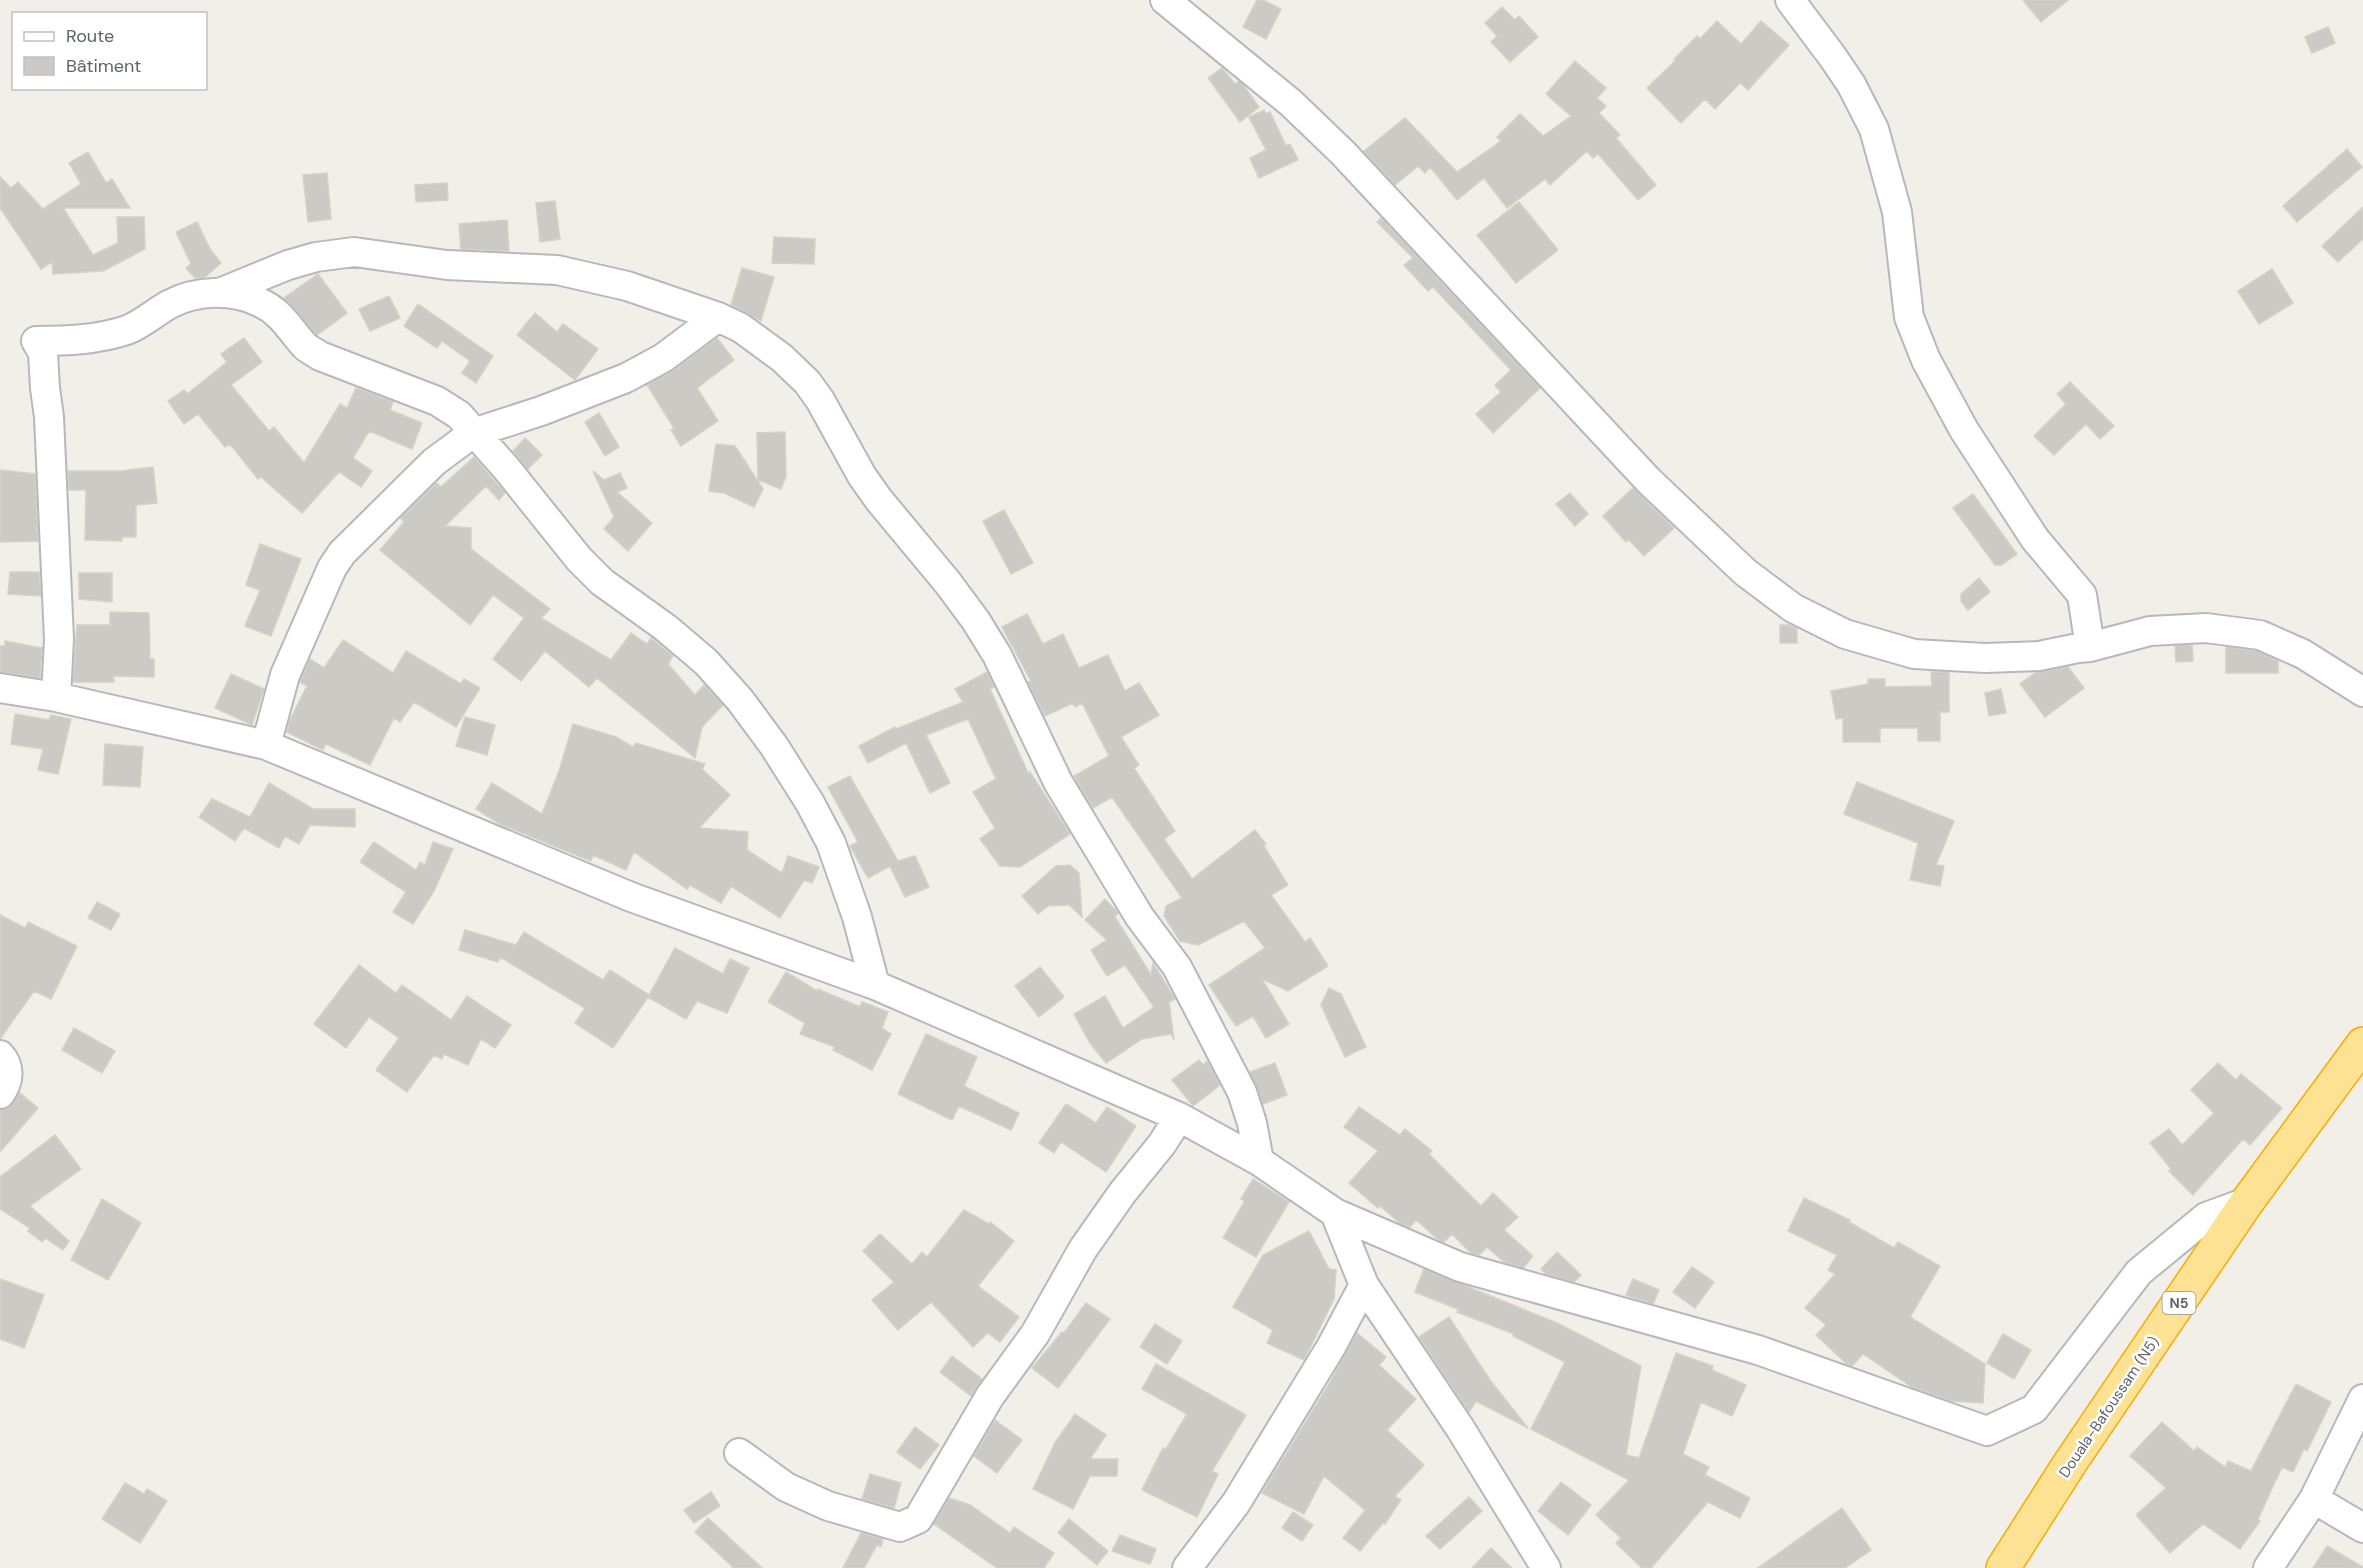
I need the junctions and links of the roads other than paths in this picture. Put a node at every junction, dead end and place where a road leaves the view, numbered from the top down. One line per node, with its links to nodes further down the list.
1 (1165, 0): 6 (street)
2 (1790, 0): 6 (street)
3 (222, 292): 4 (street); 5 (street); 9 (street)
4 (718, 317): 5 (street); 16 (street)
5 (473, 433): 10 (street); 11 (street)
6 (2090, 647): 8 (street)
7 (0, 688): 9 (street)
8 (2363, 692)
9 (56, 697): 10 (street)
10 (266, 745): 11 (street)
11 (875, 985): 15 (street)
12 (2363, 1044): 17 (highway, Douala-Bafoussam (N5) / N5)
13 (0, 1056): 14 (street)
14 (0, 1094)
15 (1179, 1117): 16 (street); 21 (street)
16 (1259, 1161): 18 (street)
17 (2247, 1202): 18 (street); 26 (highway, Douala-Bafoussam (N5) / N5)
18 (1335, 1213): 19 (street)
19 (1364, 1285): 24 (street); 25 (street)
20 (2363, 1399): 22 (street)
21 (740, 1453)
22 (2314, 1499): 23 (street); 27 (street)
23 (2363, 1528)
24 (1187, 1568)
25 (1546, 1568)
26 (2003, 1568)
27 (2268, 1568)

